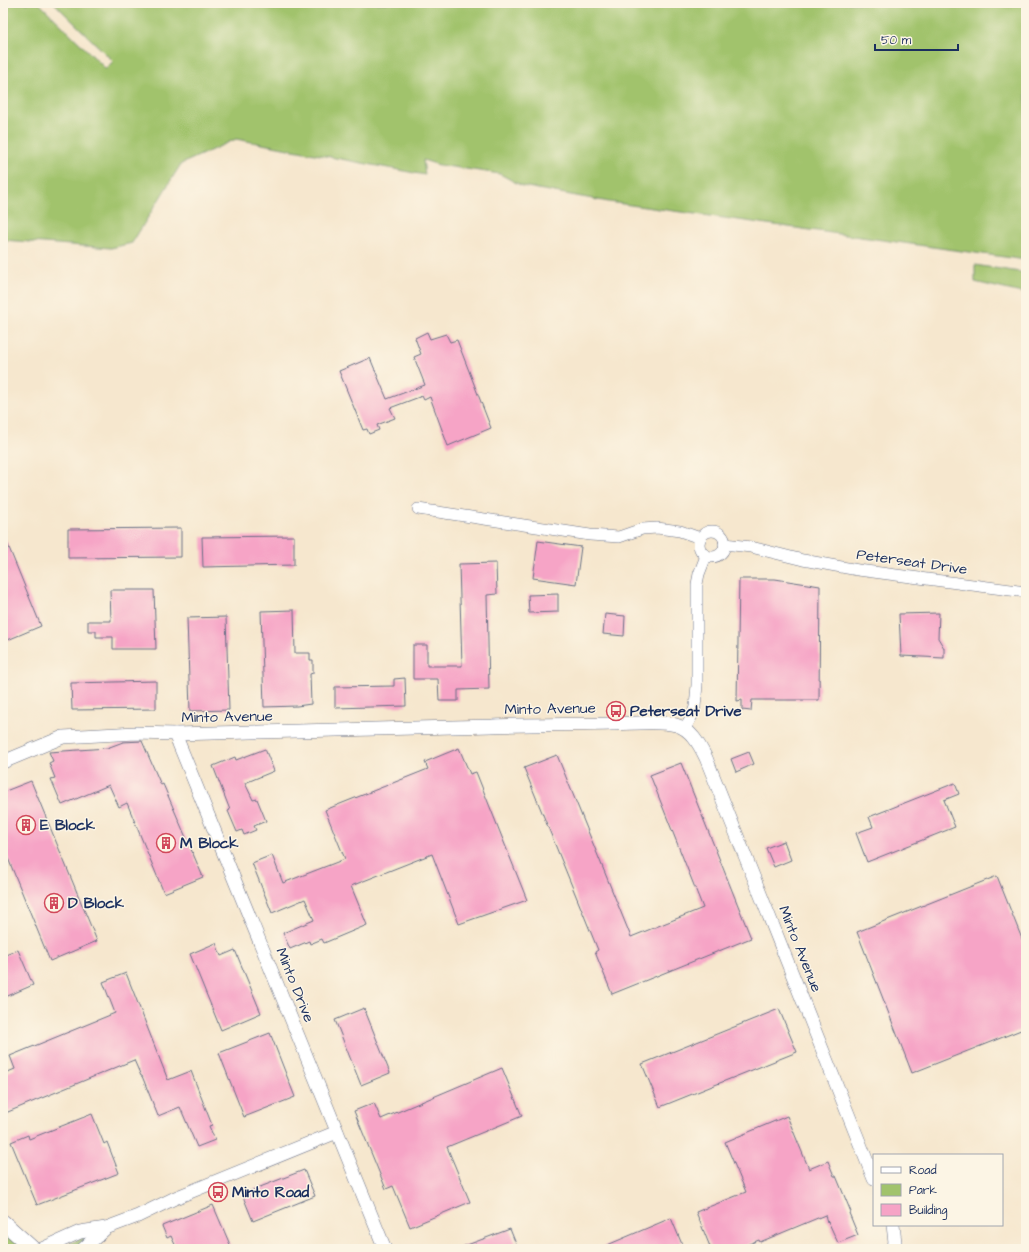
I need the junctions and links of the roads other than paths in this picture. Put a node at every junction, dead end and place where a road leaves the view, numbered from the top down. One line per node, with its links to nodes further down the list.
1 (418, 509): 2 (street)
2 (700, 538): 3 (street); 4 (street)
3 (724, 544): 4 (street); 5 (street, Peterseat Drive)
4 (706, 556): 6 (street)
5 (1026, 592)
6 (685, 729): 7 (street, Minto Avenue); 10 (street, Minto Avenue)
7 (175, 734): 8 (street, Minto Avenue); 9 (street, Minto Drive)
8 (3, 762)
9 (338, 1132): 13 (street); 16 (street, Minto Drive)
10 (873, 1176)
11 (3, 1222): 14 (main road)
12 (893, 1226): 17 (street)
13 (106, 1228): 14 (street); 15 (street)
14 (36, 1249)
15 (83, 1249)
16 (385, 1249)
17 (893, 1249)

